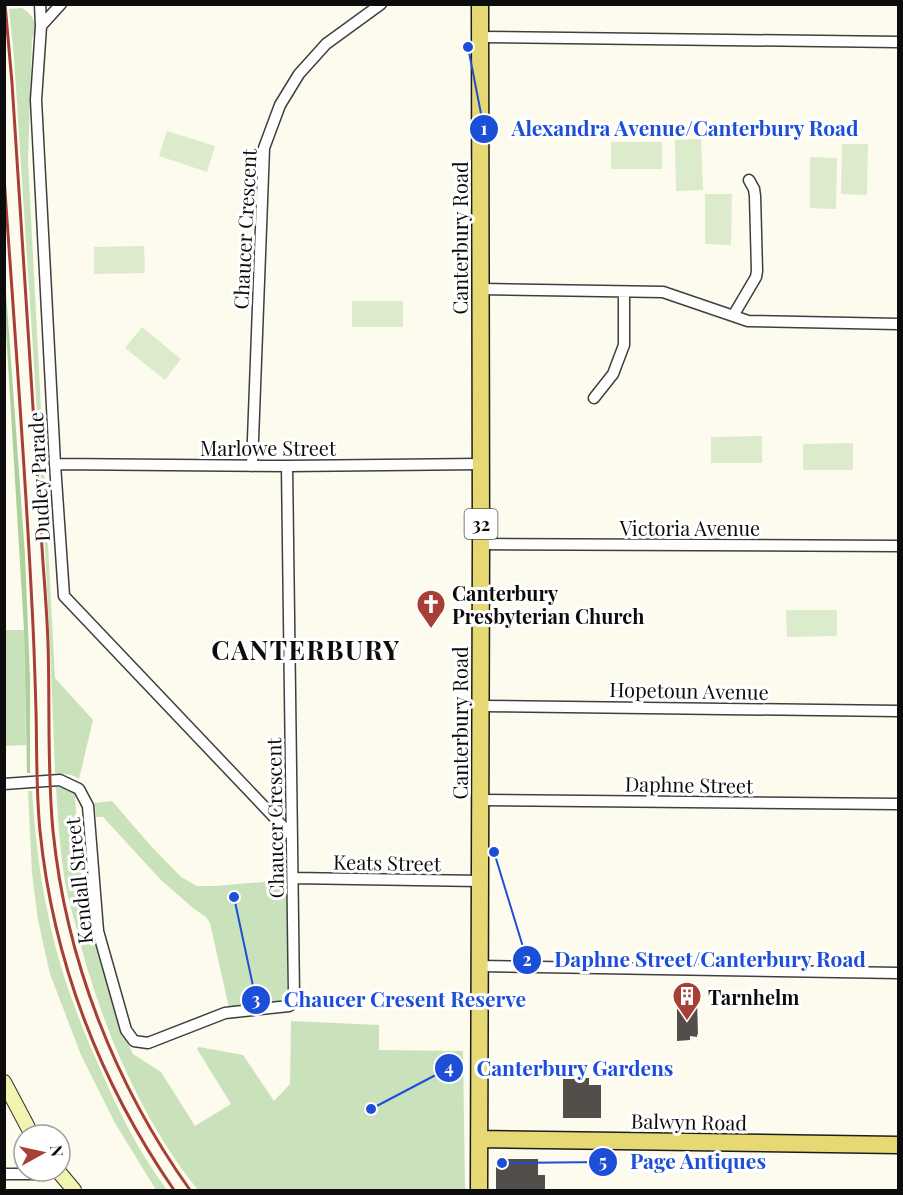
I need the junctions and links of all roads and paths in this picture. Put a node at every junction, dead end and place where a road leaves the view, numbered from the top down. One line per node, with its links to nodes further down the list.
1 (40, 4): 5 (street, Dudley Parade)
2 (61, 4): 5 (street)
3 (381, 4): 16 (street, Chaucer Crescent)
4 (480, 4): 6 (main road, Canterbury Road / 32)
5 (41, 26): 14 (street, Dudley Parade)
6 (480, 36): 7 (street); 9 (main road, Canterbury Road / 32)
7 (898, 42)
8 (749, 180): 11 (street)
9 (481, 289): 10 (street); 15 (main road, Canterbury Road / 32)
10 (624, 292): 11 (street); 13 (street)
11 (733, 316): 12 (street)
12 (898, 324)
13 (594, 398)
14 (55, 464): 16 (street, Marlowe Street); 25 (street, Dudley Parade)
15 (481, 464): 17 (street, Marlowe Street); 18 (main road, Canterbury Road / 32)
16 (252, 466): 17 (street, Marlowe Street)
17 (287, 466): 25 (street, Chaucer Crescent)
18 (481, 544): 19 (street, Victoria Avenue); 20 (main road, Canterbury Road / 32)
19 (898, 546)
20 (480, 706): 21 (street, Hopetoun Avenue); 23 (main road, Canterbury Road / 32)
21 (898, 711)
22 (4, 784): 30 (street, Kendall Street)
23 (480, 800): 24 (street, Daphne Street); 27 (main road, Canterbury Road / 32)
24 (898, 804)
25 (292, 836): 26 (street, Chaucer Crescent)
26 (293, 878): 27 (street, Keats Street); 30 (street, Chaucer Crescent)
27 (480, 881): 28 (main road, Canterbury Road / 32)
28 (480, 966): 29 (street); 33 (main road, Canterbury Road / 32)
29 (898, 973)
30 (134, 1041)
31 (4, 1082): 32 (street)
32 (26, 1123)
33 (479, 1139): 34 (main road, Balwyn Road); 35 (main road, Canterbury Road / 32)
34 (898, 1145)
35 (479, 1191)

